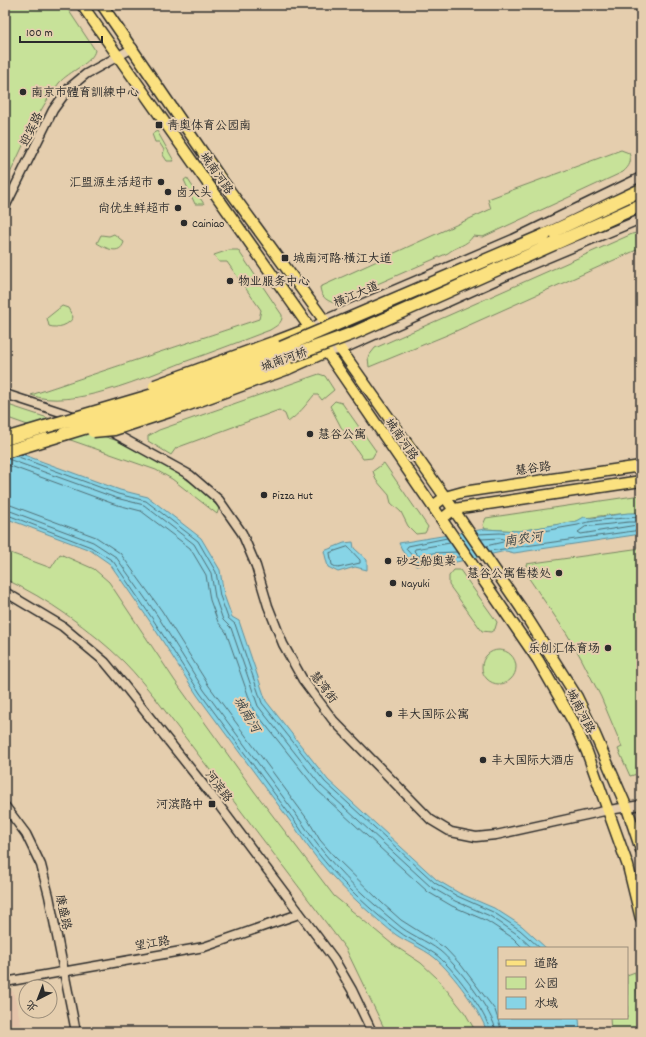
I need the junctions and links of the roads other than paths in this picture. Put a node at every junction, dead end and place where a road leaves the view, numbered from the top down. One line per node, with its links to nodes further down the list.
1 (82, 5): 4 (main road, 城南河路)
2 (102, 5): 3 (main road, 城南河路)
3 (133, 48): 4 (street, 迎宾路); 10 (main road, 城南河路)
4 (118, 56): 8 (street, 迎宾路); 11 (main road, 城南河路)
5 (641, 177): 10 (street, 横江大道)
6 (641, 190): 16 (highway, 城南河桥, bridge)
7 (641, 204): 18 (highway, 城南河桥, bridge)
8 (5, 208)
9 (641, 219): 12 (street)
10 (324, 320): 11 (street, 横江大道); 12 (main road, 城南河路)
11 (310, 329): 13 (main road, 城南河路); 15 (street, 横江大道); 16 (highway, bridge)
12 (341, 350): 13 (street); 23 (main road, 城南河路)
13 (326, 351): 17 (street); 18 (highway, bridge); 24 (main road, 城南河路)
14 (5, 394): 15 (street, 慧湾街)
15 (75, 417): 17 (street, 慧湾街)
16 (45, 427): 19 (highway, 城南河桥)
17 (103, 427): 31 (street, 慧湾街)
18 (64, 434): 20 (highway, 城南河桥)
19 (5, 439)
20 (5, 452)
21 (641, 466): 23 (main road, 慧谷路)
22 (641, 481): 25 (main road)
23 (445, 497): 24 (main road, 慧谷路); 25 (main road, 城南河路)
24 (433, 506): 26 (main road, 城南河路)
25 (454, 509): 26 (main road); 30 (main road, 城南河路)
26 (442, 519): 31 (main road, 城南河路)
27 (5, 592): 33 (street, 河滨路)
28 (641, 805): 30 (street, 慧湾街)
29 (5, 806): 35 (street, 康盛路)
30 (627, 808): 31 (street, 慧湾街); 32 (main road, 城南河路)
31 (609, 810): 34 (main road, 城南河路)
32 (641, 850)
33 (299, 914): 35 (street, 望江路); 38 (street, 河滨路)
34 (641, 919)
35 (64, 971): 36 (street, 望江路); 37 (street, 康盛路)
36 (5, 982)
37 (76, 1032)
38 (372, 1032)

